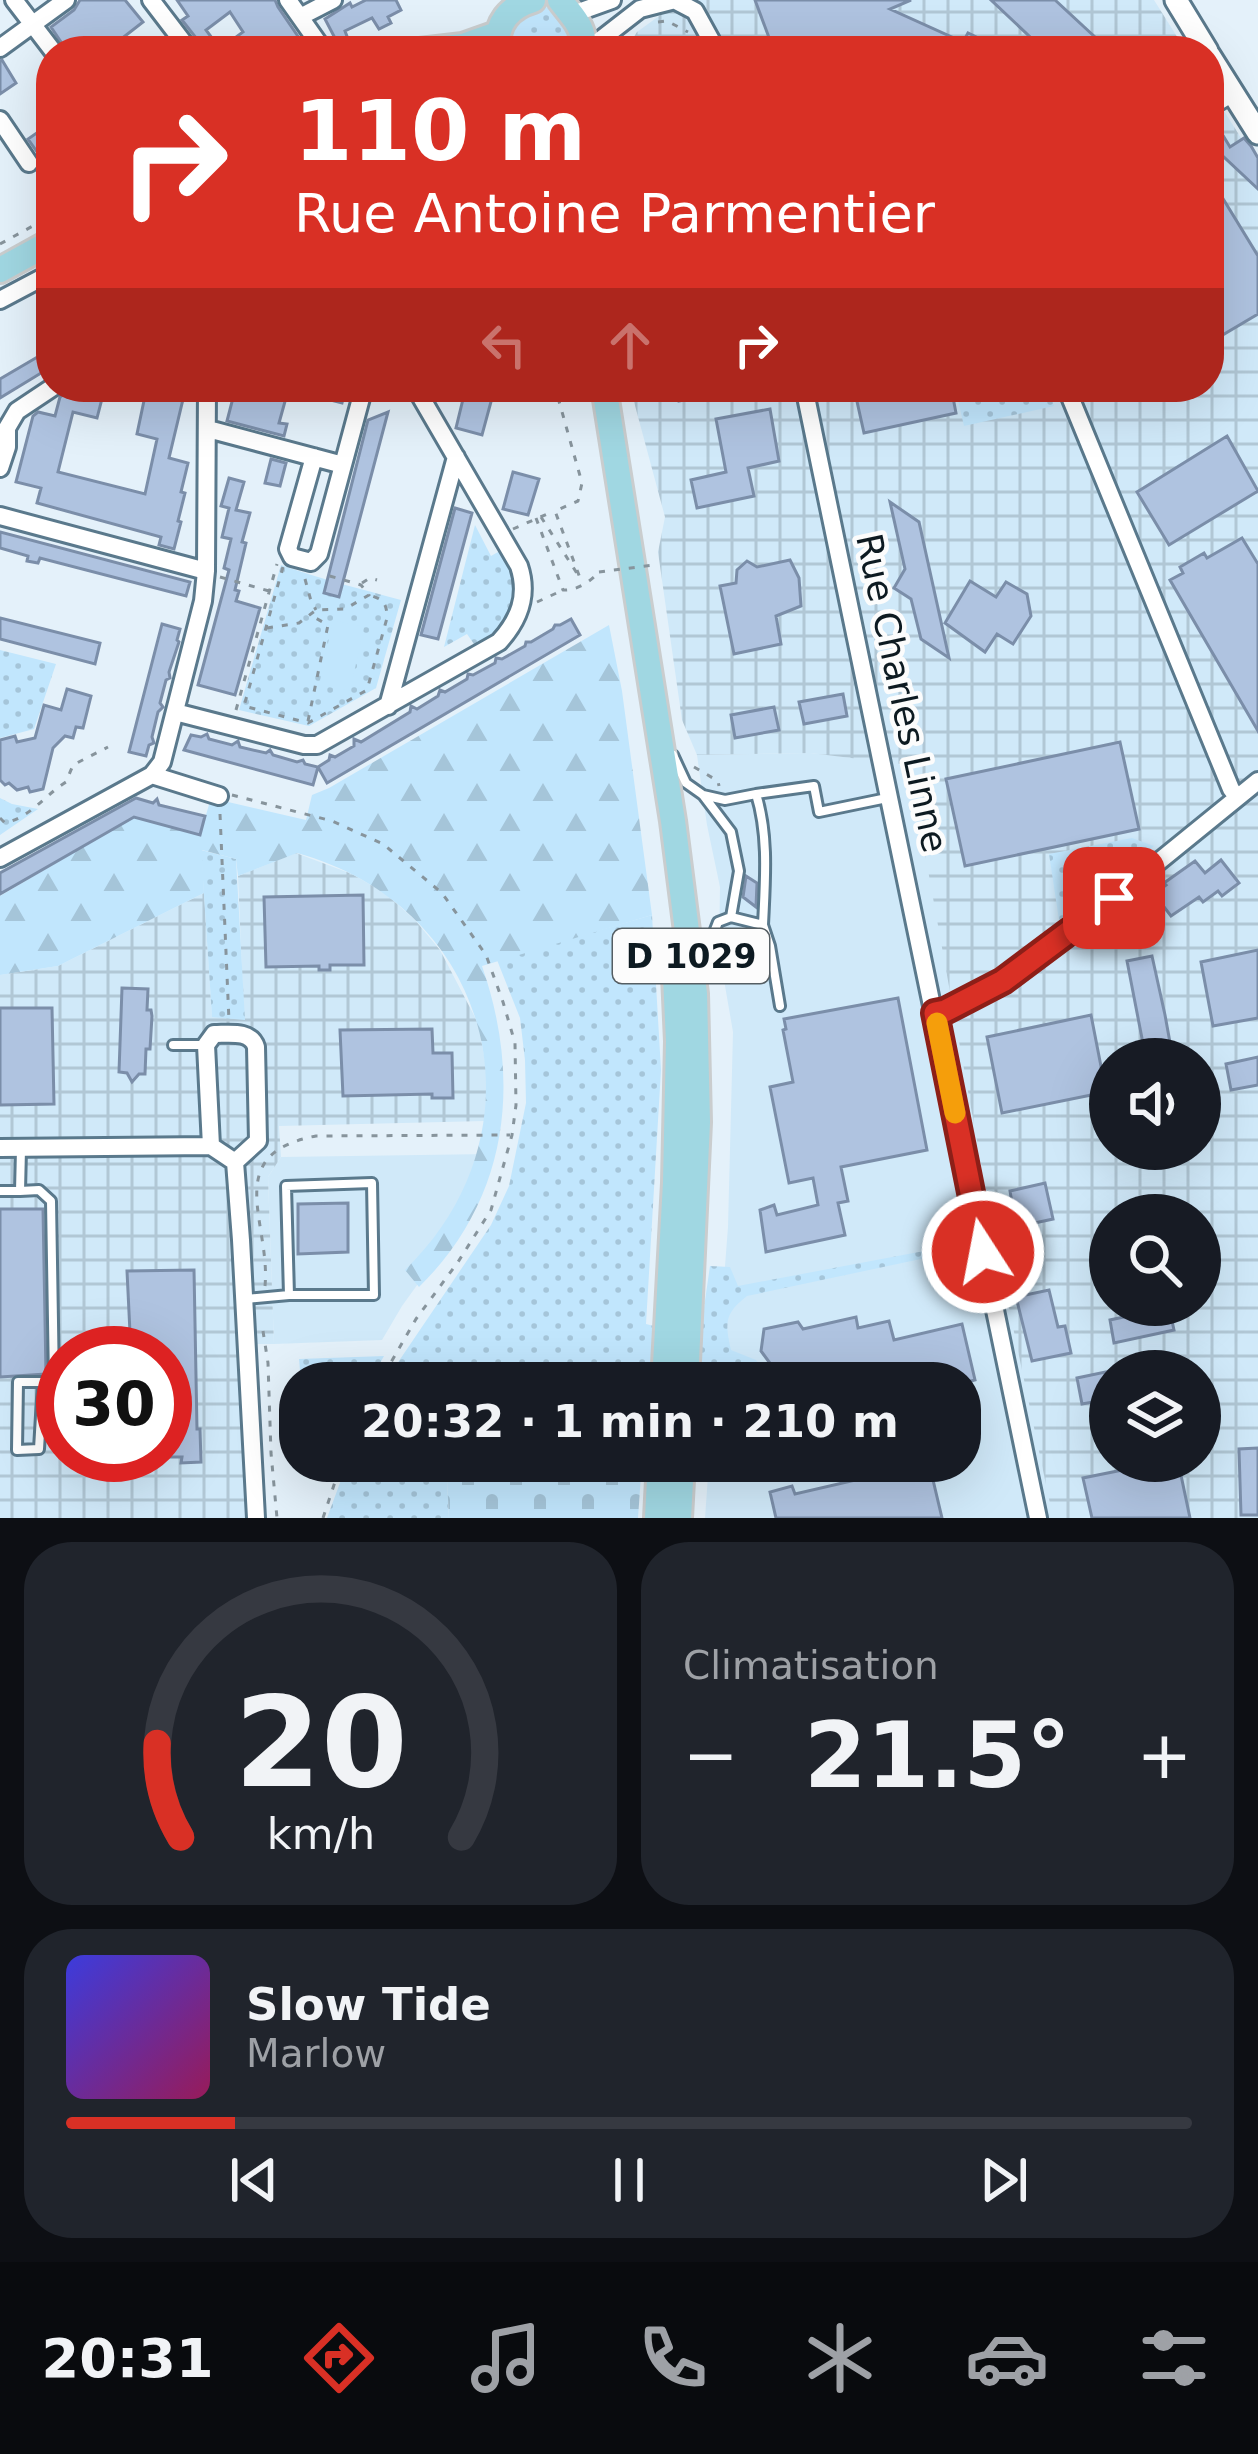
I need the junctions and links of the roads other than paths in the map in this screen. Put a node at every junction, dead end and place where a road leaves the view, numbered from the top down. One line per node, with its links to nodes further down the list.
1 (14, 0): 12 (street)
2 (66, 0): 12 (street)
3 (151, 0): 14 (street)
4 (288, 0): 11 (street)
5 (333, 0): 11 (street)
6 (613, 0): 10 (street)
7 (674, 0): 18 (street); 19 (street)
8 (1176, 0): 20 (street)
9 (523, 2): 16 (main road)
10 (561, 5): 17 (main road)
11 (300, 17): 15 (street)
12 (32, 24): 13 (street); 21 (street)
13 (41, 36)
14 (179, 36)
15 (313, 36)
16 (499, 36)
17 (583, 36)
18 (605, 36)
19 (709, 36)
20 (1198, 36)
21 (0, 48)
22 (1224, 78): 23 (street)
23 (1235, 96): 24 (lane); 26 (street)
24 (1224, 103)
25 (0, 120): 27 (street)
26 (1258, 133)
27 (29, 163)
28 (36, 236): 30 (main road)
29 (36, 250): 31 (main road)
30 (0, 255)
31 (0, 270)
32 (36, 281): 33 (street)
33 (0, 300)
34 (36, 398): 42 (street)
35 (207, 402): 43 (street)
36 (360, 402): 46 (street)
37 (424, 402): 45 (street)
38 (599, 402): 77 (main road, D 1029)
39 (600, 402): 50 (main road, D 1029)
40 (807, 402): 58 (street, Rue Charles Linne)
41 (1072, 402): 59 (street)
42 (4, 425): 47 (street)
43 (208, 429): 44 (street); 49 (street)
44 (314, 457): 46 (street); 46 (street)
45 (456, 457): 51 (street); 51 (street)
46 (344, 464)
47 (0, 467)
48 (0, 516): 49 (street)
49 (206, 571): 52 (street)
50 (652, 692): 56 (lane); 63 (main road, D 1029)
51 (388, 706): 52 (street)
52 (175, 712): 53 (street)
53 (152, 775): 57 (street); 60 (street)
54 (1258, 782): 59 (street)
55 (756, 794): 56 (lane); 58 (lane); 62 (lane)
56 (703, 795): 61 (lane)
57 (219, 796)
58 (890, 797): 65 (street, Rue Charles Linne)
59 (1237, 797): 65 (street)
60 (0, 858)
61 (731, 917): 62 (lane); 63 (lane)
62 (763, 925): 64 (lane)
63 (695, 994): 78 (main road, D 1029)
64 (780, 1006)
65 (935, 1013): 85 (street, Rue Charles Linne)
66 (173, 1045): 67 (lane)
67 (206, 1045): 68 (street); 71 (street)
68 (211, 1146): 70 (street); 71 (street)
69 (0, 1148): 70 (street)
70 (21, 1148): 73 (lane)
71 (235, 1162): 75 (street)
72 (0, 1191): 73 (lane)
73 (20, 1191): 76 (lane)
74 (289, 1295): 74 (lane); 75 (lane)
75 (244, 1299): 82 (street)
76 (54, 1326)
77 (665, 1362)
78 (687, 1362)
79 (43, 1382): 79 (lane)
80 (659, 1482): 83 (main road)
81 (681, 1482): 84 (main road)
82 (256, 1518)
83 (657, 1518)
84 (679, 1518)
85 (1038, 1518)

